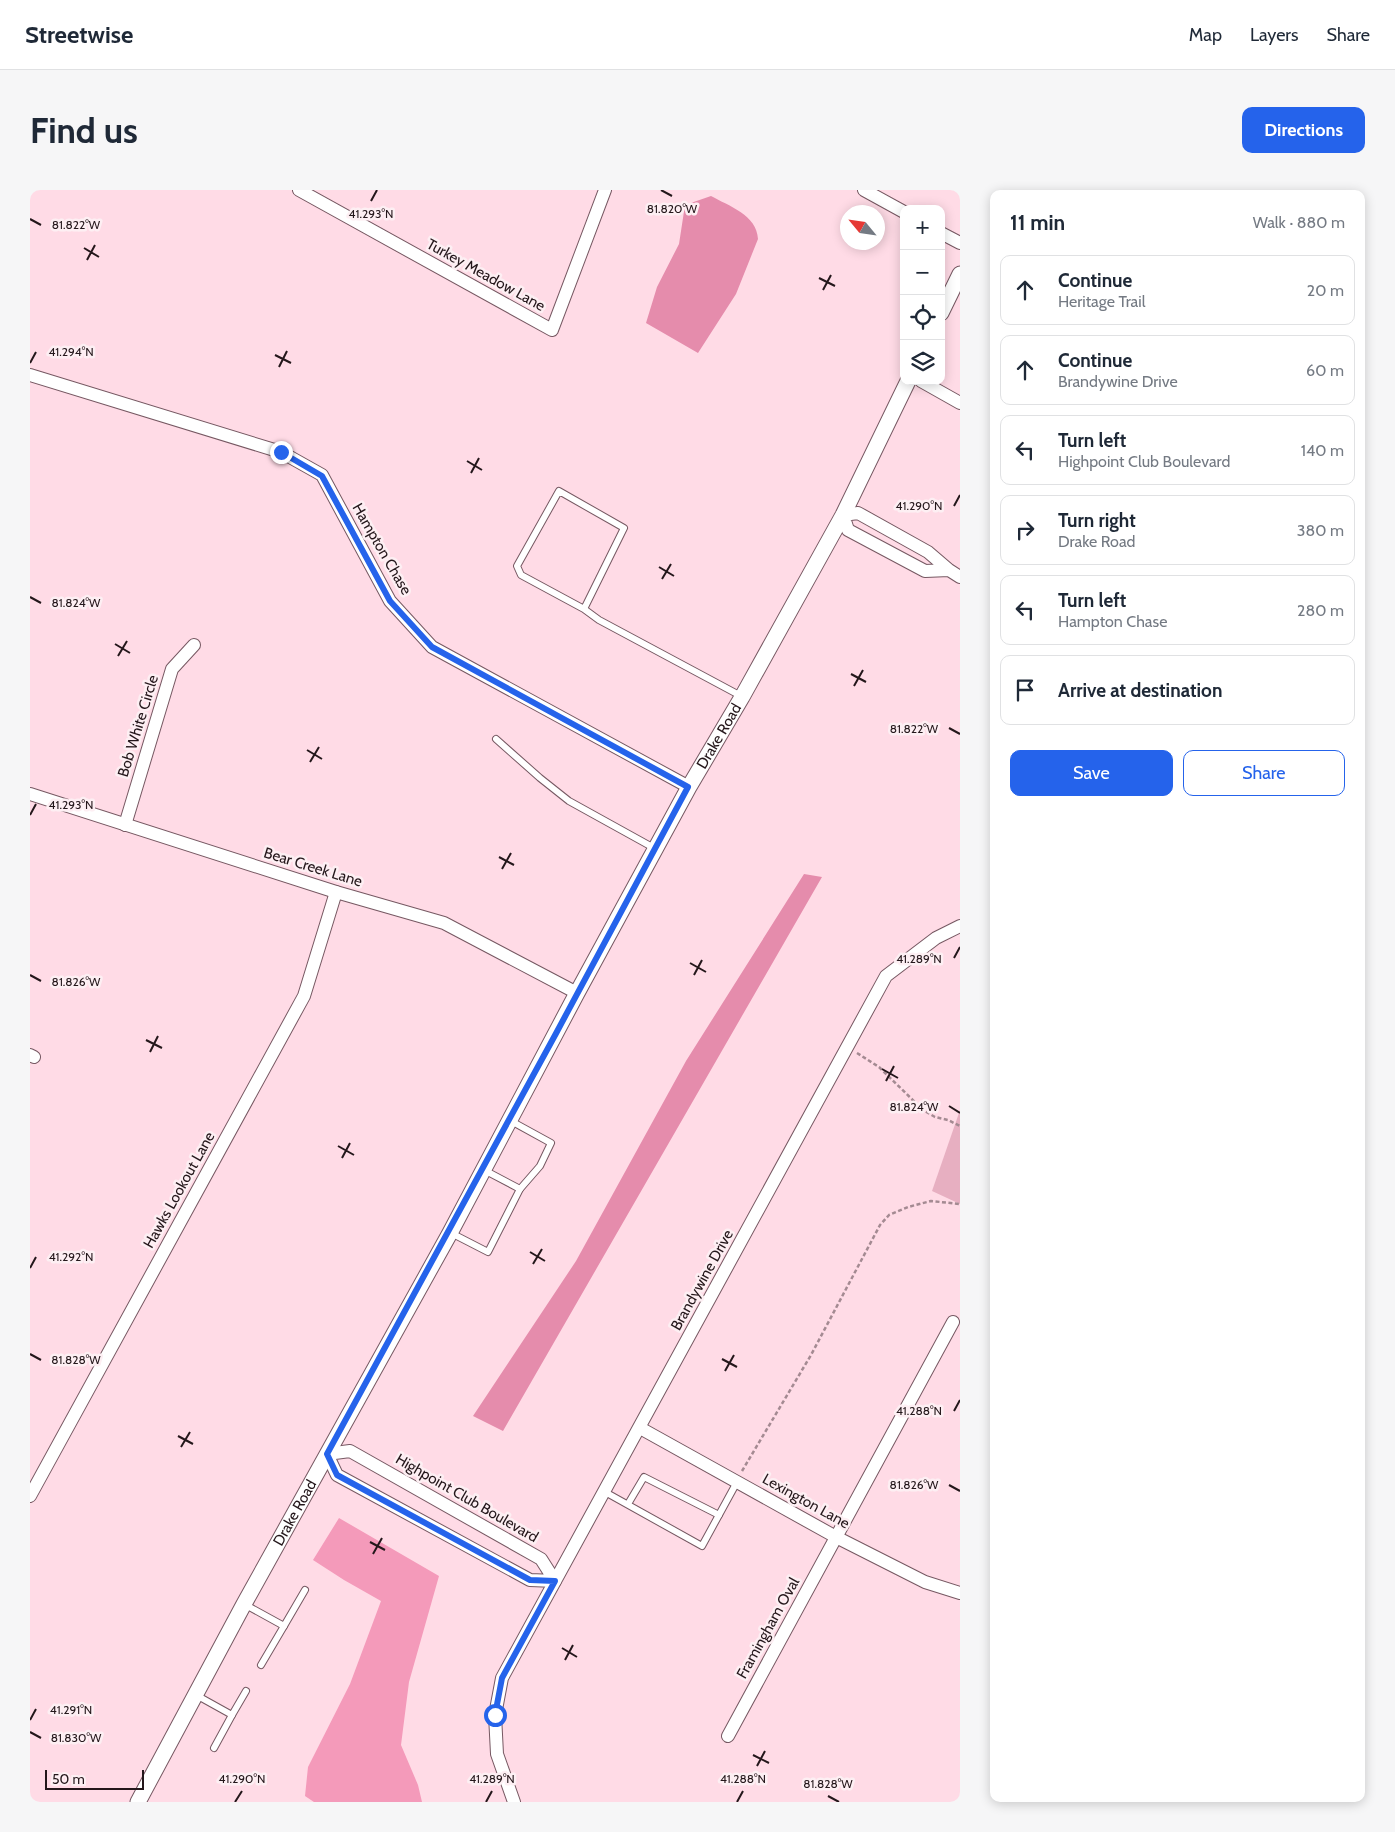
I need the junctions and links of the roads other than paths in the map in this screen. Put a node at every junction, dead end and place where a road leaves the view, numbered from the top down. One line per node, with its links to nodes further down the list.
1 (299, 190): 2 (street, Turkey Meadow Lane)
2 (605, 190)
3 (864, 190): 4 (street)
4 (900, 210)
5 (945, 235): 6 (street)
6 (960, 243)
7 (960, 274): 8 (street)
8 (945, 305)
9 (30, 375): 19 (street, Hampton Chase)
10 (906, 385): 13 (street, Drake Road)
11 (929, 385): 12 (street)
12 (960, 403)
13 (843, 515): 14 (street); 14 (street); 17 (street, Drake Road)
14 (955, 574)
15 (584, 609): 15 (lane); 17 (lane)
16 (194, 645): 21 (street, Bob White Circle)
17 (742, 697): 19 (street, Drake Road)
18 (496, 739): 22 (lane)
19 (688, 787): 22 (street, Drake Road)
20 (30, 794): 21 (street, Bear Creek Lane)
21 (125, 825): 23 (street, Bear Creek Lane)
22 (655, 849): 25 (street, Drake Road)
23 (336, 892): 25 (street, Bear Creek Lane); 35 (street, Hawks Lookout Lane)
24 (960, 926): 31 (street, Brandywine Drive)
25 (577, 993): 26 (street, Drake Road)
26 (509, 1120): 27 (street, Drake Road); 28 (lane)
27 (483, 1170): 28 (lane); 29 (street, Drake Road)
28 (520, 1189): 29 (lane)
29 (450, 1233): 32 (street, Drake Road)
30 (953, 1322): 38 (street, Framingham Oval)
31 (640, 1428): 33 (street, Lexington Lane); 34 (street, Brandywine Drive)
32 (327, 1454): 39 (street); 39 (street, Highpoint Club Boulevard); 42 (street, Drake Road)
33 (737, 1482): 37 (lane); 38 (street, Lexington Lane)
34 (605, 1492): 36 (lane); 39 (street, Brandywine Drive)
35 (30, 1496)
36 (628, 1504): 37 (lane); 37 (lane)
37 (718, 1516)
38 (836, 1537): 41 (street, Lexington Lane); 48 (street, Framingham Oval)
39 (555, 1581): 51 (street, Brandywine Drive)
40 (305, 1590): 43 (lane)
41 (960, 1593)
42 (244, 1604): 43 (lane); 46 (street, Drake Road)
43 (284, 1626): 44 (lane)
44 (260, 1665)
45 (246, 1690): 47 (lane)
46 (196, 1695): 47 (lane); 50 (street, Drake Road)
47 (232, 1715): 49 (lane)
48 (728, 1736)
49 (214, 1748)
50 (138, 1802)
51 (514, 1802)

